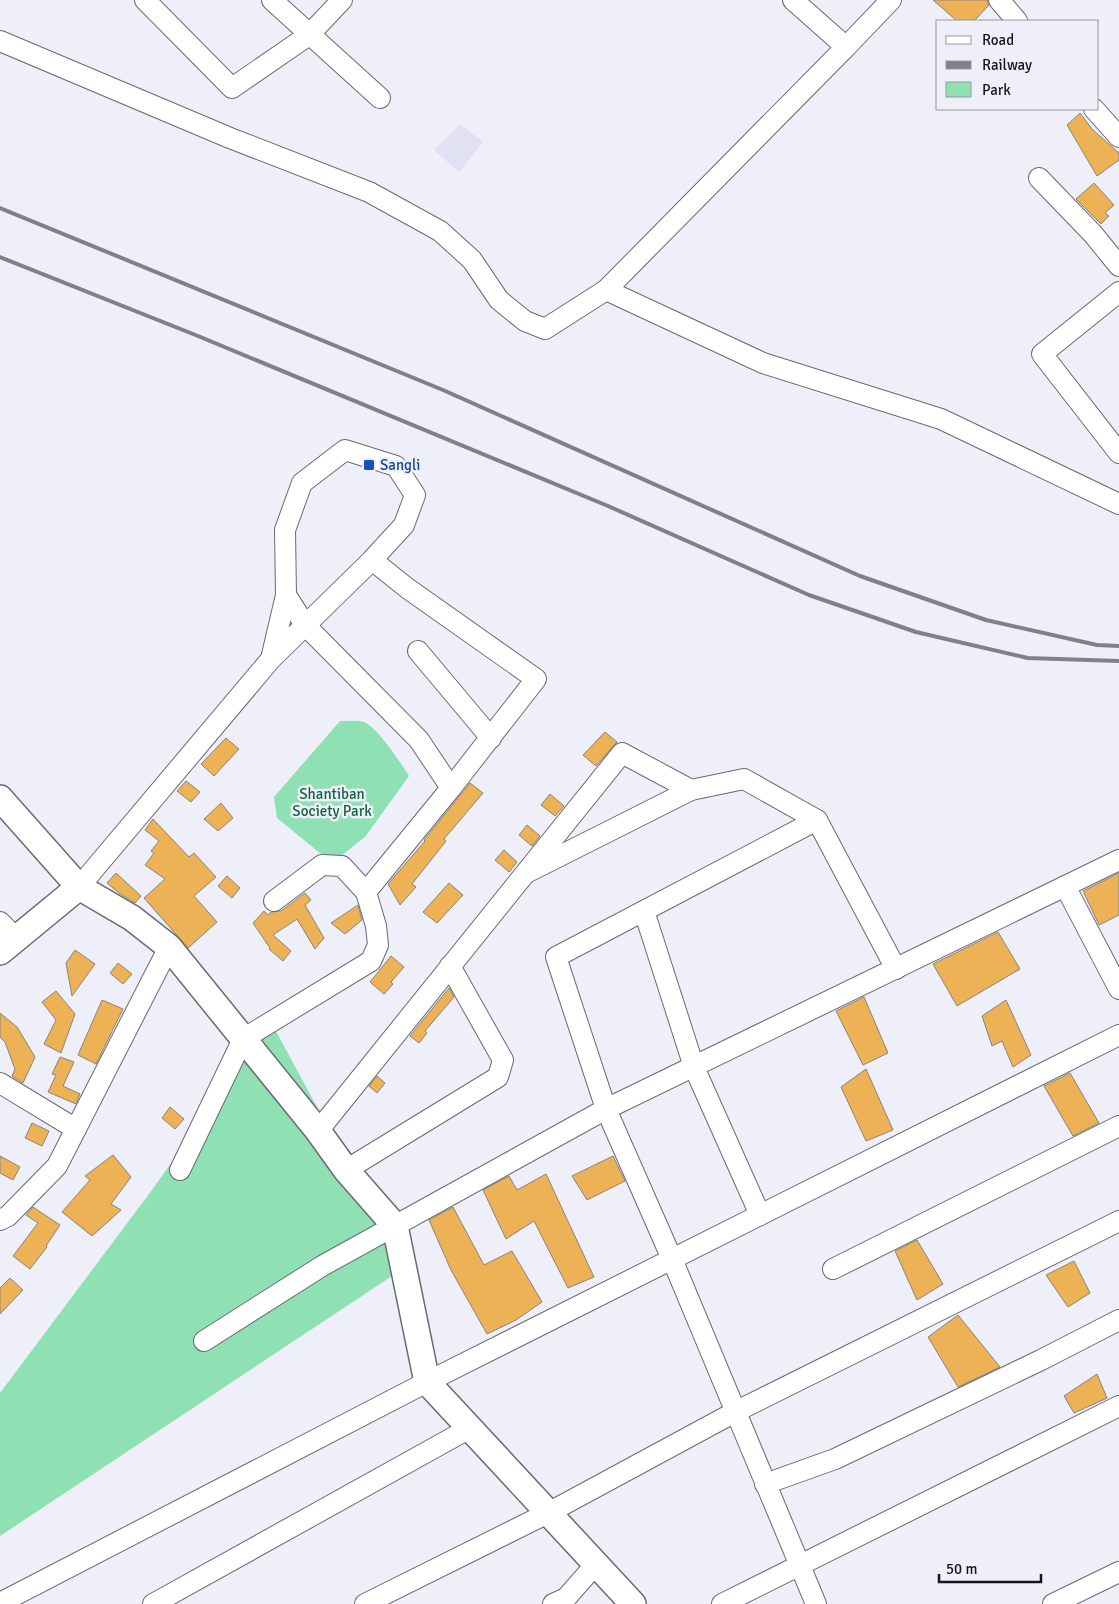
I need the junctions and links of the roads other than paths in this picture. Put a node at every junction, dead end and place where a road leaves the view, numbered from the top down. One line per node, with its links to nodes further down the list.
1 (145, 0): 8 (street)
2 (272, 0): 8 (street)
3 (342, 0): 8 (street)
4 (793, 0): 10 (street)
5 (891, 0): 10 (street)
6 (999, 0): 7 (street)
7 (1016, 20)
8 (309, 34): 11 (street)
9 (0, 41): 16 (street)
10 (846, 47): 16 (street)
11 (380, 98)
12 (1095, 110): 13 (street)
13 (1119, 137)
14 (1039, 178): 15 (street)
15 (1119, 266)
16 (606, 290): 19 (street)
17 (1119, 292): 18 (street)
18 (1119, 453)
19 (1119, 504)
20 (372, 560): 21 (street); 22 (street); 25 (street)
21 (286, 595): 22 (street); 24 (street)
22 (305, 625): 24 (street); 26 (street)
23 (418, 651): 25 (street)
24 (271, 659): 33 (street)
25 (491, 738): 26 (street)
26 (451, 788): 34 (street)
27 (692, 790): 29 (street); 31 (street); 31 (street)
28 (0, 798): 33 (main road)
29 (817, 820): 36 (street); 40 (street)
30 (1119, 860): 32 (street)
31 (522, 875): 39 (street)
32 (1065, 886): 40 (street); 41 (street)
33 (79, 887): 37 (main road); 38 (main road)
34 (366, 892): 35 (street); 43 (street)
35 (274, 901)
36 (644, 911): 44 (street); 46 (street)
37 (5, 937)
38 (169, 947): 43 (main road); 48 (street)
39 (450, 966): 49 (street); 51 (street)
40 (896, 969): 44 (street)
41 (1119, 989)
42 (1119, 1035): 52 (street)
43 (243, 1039): 49 (main road); 50 (street)
44 (694, 1067): 46 (street); 52 (street)
45 (0, 1083): 48 (street)
46 (606, 1109): 55 (street); 56 (street)
47 (1119, 1126): 57 (street)
48 (76, 1129): 53 (street)
49 (318, 1131): 51 (main road)
50 (180, 1170)
51 (346, 1170): 55 (main road)
52 (760, 1215): 56 (street)
53 (0, 1220)
54 (1119, 1221): 62 (street)
55 (395, 1226): 59 (street); 60 (main road)
56 (672, 1259): 60 (street); 62 (street)
57 (833, 1269)
58 (1119, 1320): 64 (street)
59 (204, 1342)
60 (427, 1382): 63 (main road); 69 (street)
61 (1119, 1406): 67 (street)
62 (735, 1412): 64 (street); 65 (street)
63 (470, 1428): 65 (main road); 70 (street)
64 (765, 1484): 67 (street)
65 (548, 1513): 66 (main road); 71 (street)
66 (596, 1564): 72 (street); 73 (main road)
67 (799, 1565): 74 (street); 75 (street)
68 (1119, 1572): 76 (street)
69 (0, 1603)
70 (153, 1604)
71 (365, 1604)
72 (553, 1604)
73 (633, 1604)
74 (722, 1604)
75 (816, 1604)
76 (1053, 1604)

